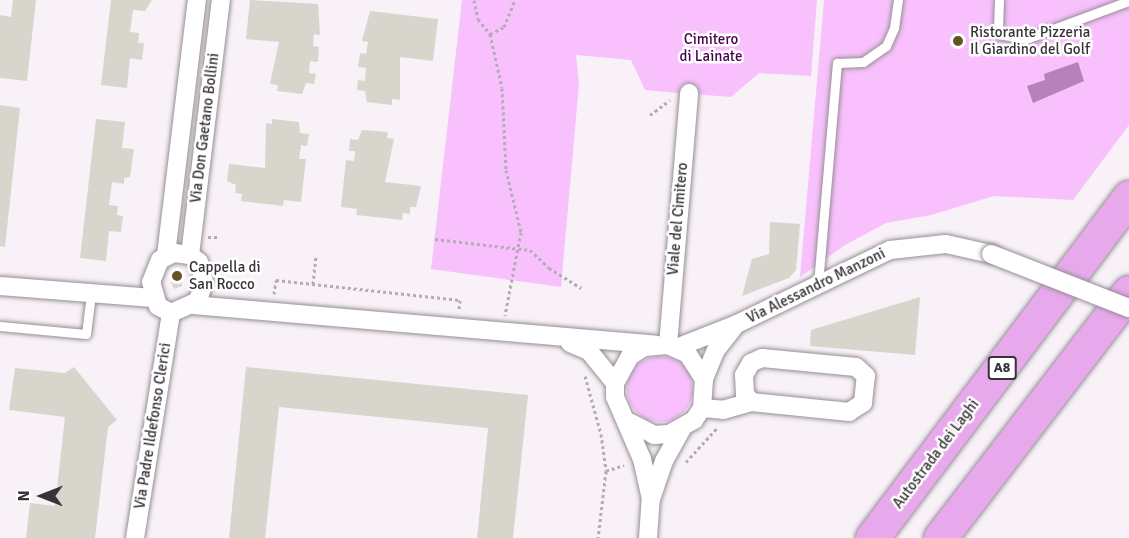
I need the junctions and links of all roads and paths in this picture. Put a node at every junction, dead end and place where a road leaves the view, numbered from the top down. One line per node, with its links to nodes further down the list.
1 (197, 0): 14 (street, Via Don Gaetano Bollini)
2 (221, 0): 12 (street, Via Don Gaetano Bollini)
3 (474, 0): 8 (path)
4 (515, 0): 8 (path)
5 (898, 0): 17 (lane)
6 (999, 0): 7 (lane)
7 (1129, 1)
8 (490, 34): 13 (path)
9 (689, 93): 34 (street, Viale del Cimitero)
10 (1129, 197): 48 (highway, Autostrada dei Laghi / A8)
11 (435, 239): 13 (path)
12 (195, 246): 14 (street); 20 (street)
13 (520, 247): 19 (path); 30 (path)
14 (166, 255): 23 (street)
15 (316, 255): 16 (path)
16 (313, 284): 24 (path); 29 (path)
17 (818, 284): 27 (street, Via Alessandro Manzoni, bridge); 31 (street, Via Alessandro Manzoni)
18 (0, 286): 22 (street)
19 (581, 288)
20 (203, 289): 25 (street); 26 (street, Via Alessandro Manzoni)
21 (1129, 292): 49 (highway)
22 (91, 294): 23 (street); 32 (lane)
23 (154, 298): 28 (street)
24 (273, 300)
25 (193, 305): 26 (street, Via Alessandro Manzoni); 28 (street)
26 (239, 308): 33 (street, Via Alessandro Manzoni)
27 (1129, 308)
28 (171, 313): 45 (street, Via Padre Ildefonso Clerici)
29 (459, 316)
30 (505, 321)
31 (738, 324): 34 (street, Via Alessandro Manzoni); 36 (street)
32 (0, 326)
33 (560, 338): 34 (street, Via Alessandro Manzoni); 37 (street)
34 (666, 346): 36 (street); 37 (street)
35 (585, 371): 43 (path)
36 (704, 379): 39 (street)
37 (615, 383): 40 (street)
38 (751, 402): 38 (street); 39 (street)
39 (702, 408): 41 (street)
40 (629, 422): 41 (street); 44 (street)
41 (682, 429): 44 (street)
42 (634, 462): 43 (path)
43 (606, 471): 46 (path)
44 (651, 499): 47 (street)
45 (135, 538)
46 (598, 538)
47 (648, 538)
48 (873, 538)
49 (940, 538)

